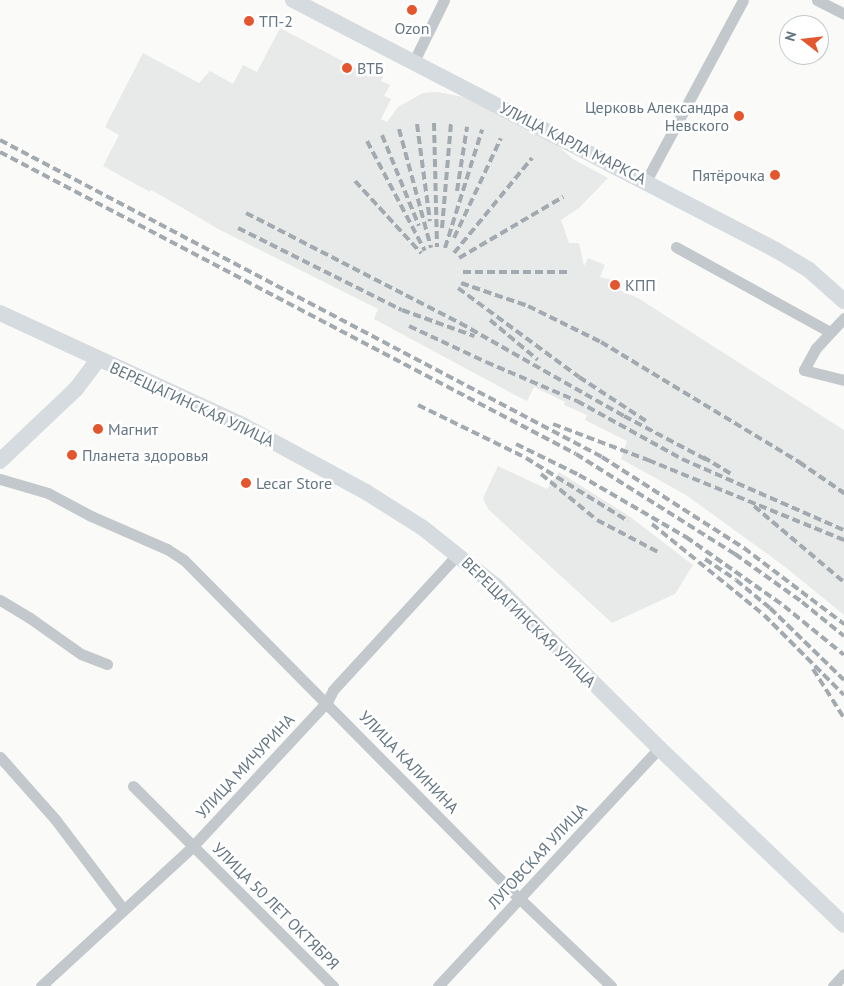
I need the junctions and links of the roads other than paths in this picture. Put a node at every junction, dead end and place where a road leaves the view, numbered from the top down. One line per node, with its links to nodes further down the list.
1 (293, 0): 6 (main road, УЛИЦА КАРЛА МАРКСА)
2 (444, 0): 6 (street)
3 (743, 0): 7 (street)
4 (817, 0): 5 (street)
5 (844, 14)
6 (414, 61): 7 (main road, УЛИЦА КАРЛА МАРКСА)
7 (646, 181): 9 (main road, УЛИЦА КАРЛА МАРКСА)
8 (676, 247): 12 (street)
9 (844, 302)
10 (0, 313): 13 (main road, ВЕРЕЩАГИНСКАЯ УЛИЦА)
11 (844, 318): 12 (street)
12 (830, 332): 14 (street)
13 (98, 360): 15 (main road); 17 (main road, ВЕРЕЩАГИНСКАЯ УЛИЦА)
14 (844, 380)
15 (3, 453)
16 (0, 479): 20 (street, УЛИЦА КАЛИНИНА)
17 (458, 554): 20 (street, УЛИЦА МИЧУРИНА); 21 (main road, ВЕРЕЩАГИНСКАЯ УЛИЦА)
18 (0, 600): 19 (street)
19 (107, 664)
20 (327, 702): 24 (street, УЛИЦА МИЧУРИНА); 25 (street, УЛИЦА КАЛИНИНА)
21 (659, 748): 25 (street, ЛУГОВСКАЯ УЛИЦА); 27 (main road, ВЕРЕЩАГИНСКАЯ УЛИЦА)
22 (0, 757): 26 (street)
23 (133, 786): 24 (street, УЛИЦА 50 ЛЕТ ОКТЯБРЯ)
24 (193, 846): 26 (street, УЛИЦА МИЧУРИНА); 30 (street, УЛИЦА 50 ЛЕТ ОКТЯБРЯ)
25 (520, 899): 31 (street, ЛУГОВСКАЯ УЛИЦА); 32 (street, УЛИЦА КАЛИНИНА)
26 (123, 909): 29 (street, УЛИЦА МИЧУРИНА)
27 (844, 925)
28 (844, 974): 33 (street)
29 (43, 985)
30 (333, 986)
31 (438, 986)
32 (611, 986)
33 (833, 986)

